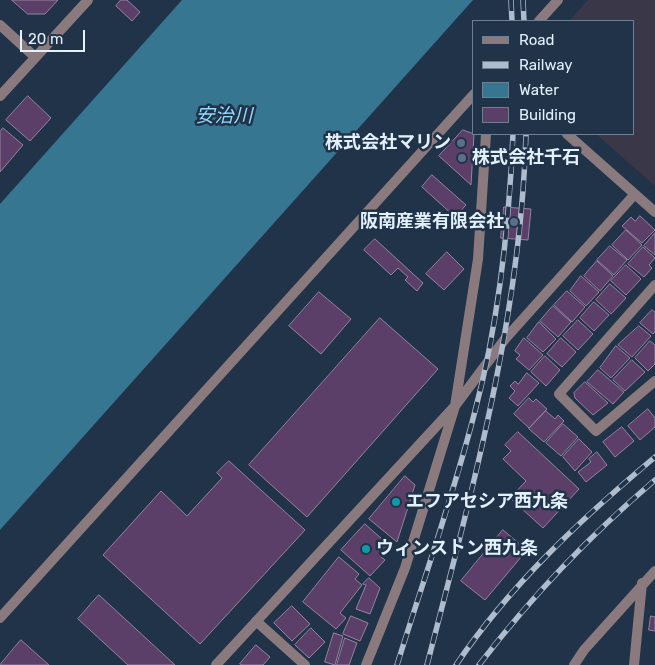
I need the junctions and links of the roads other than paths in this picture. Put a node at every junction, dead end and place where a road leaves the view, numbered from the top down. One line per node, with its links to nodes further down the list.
1 (88, 0): 5 (street)
2 (558, 0): 3 (street)
3 (540, 20)
4 (0, 25): 5 (street)
5 (35, 57): 6 (street)
6 (0, 96)
7 (472, 96): 17 (street)
8 (486, 135): 14 (street)
9 (568, 135): 10 (street)
10 (634, 195): 11 (street); 14 (street)
11 (655, 212)
12 (655, 285): 13 (street)
13 (655, 381)
14 (455, 406): 18 (street); 21 (street)
15 (655, 571): 16 (street)
16 (642, 583): 22 (street); 23 (street)
17 (0, 618)
18 (256, 621): 19 (street); 20 (street)
19 (216, 665)
20 (305, 665)
21 (366, 665)
22 (574, 665)
23 (634, 665)

